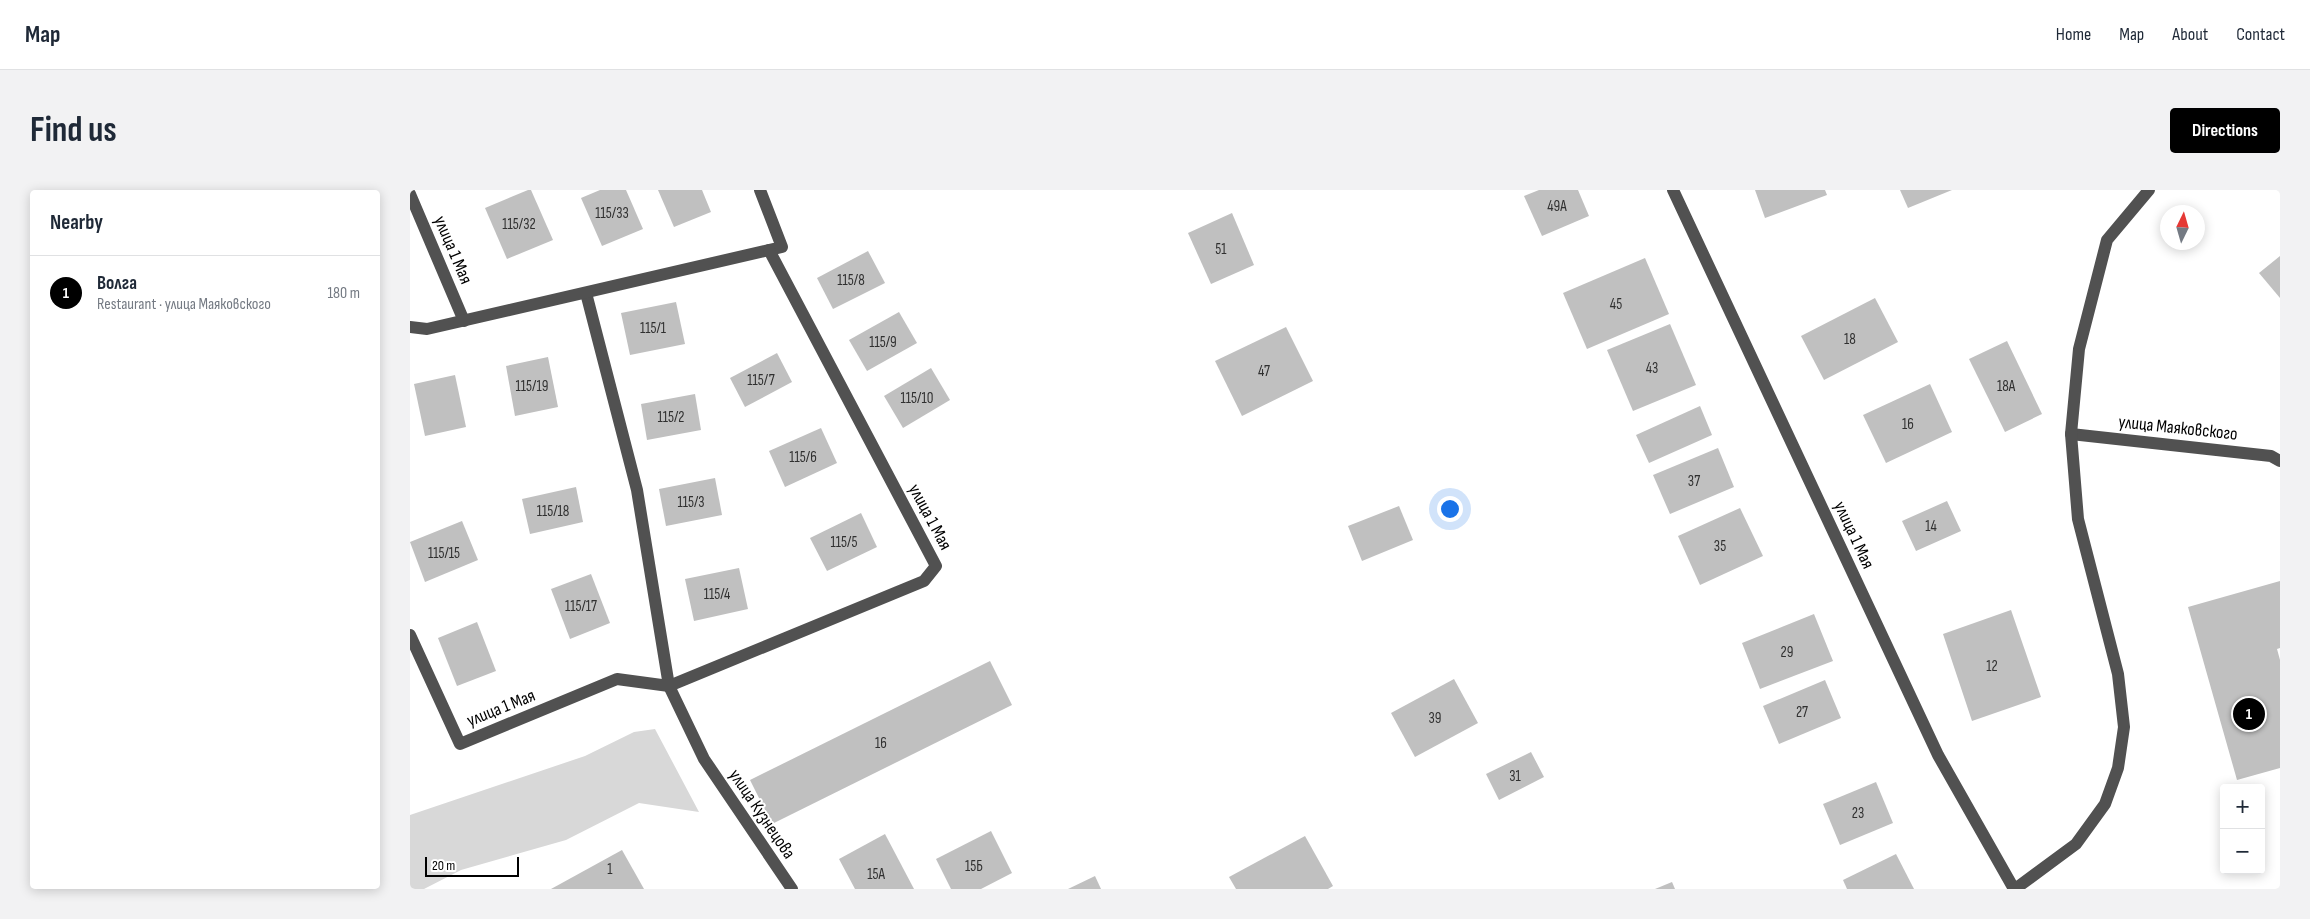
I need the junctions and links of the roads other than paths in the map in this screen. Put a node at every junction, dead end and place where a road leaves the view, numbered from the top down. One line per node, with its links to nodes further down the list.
1 (760, 190): 5 (street)
2 (1673, 190): 14 (street, улица 1 Мая)
3 (2149, 190): 9 (street)
4 (410, 194): 7 (street, улица 1 Мая)
5 (769, 250): 6 (street); 12 (street, улица 1 Мая)
6 (586, 292): 7 (street); 12 (street)
7 (464, 321): 8 (street)
8 (410, 327)
9 (2071, 434): 10 (street, улица Маяковского); 14 (street)
10 (2280, 461)
11 (410, 635): 12 (street, улица 1 Мая)
12 (669, 686): 13 (street, улица Кузнецова)
13 (792, 889)
14 (2014, 889)

